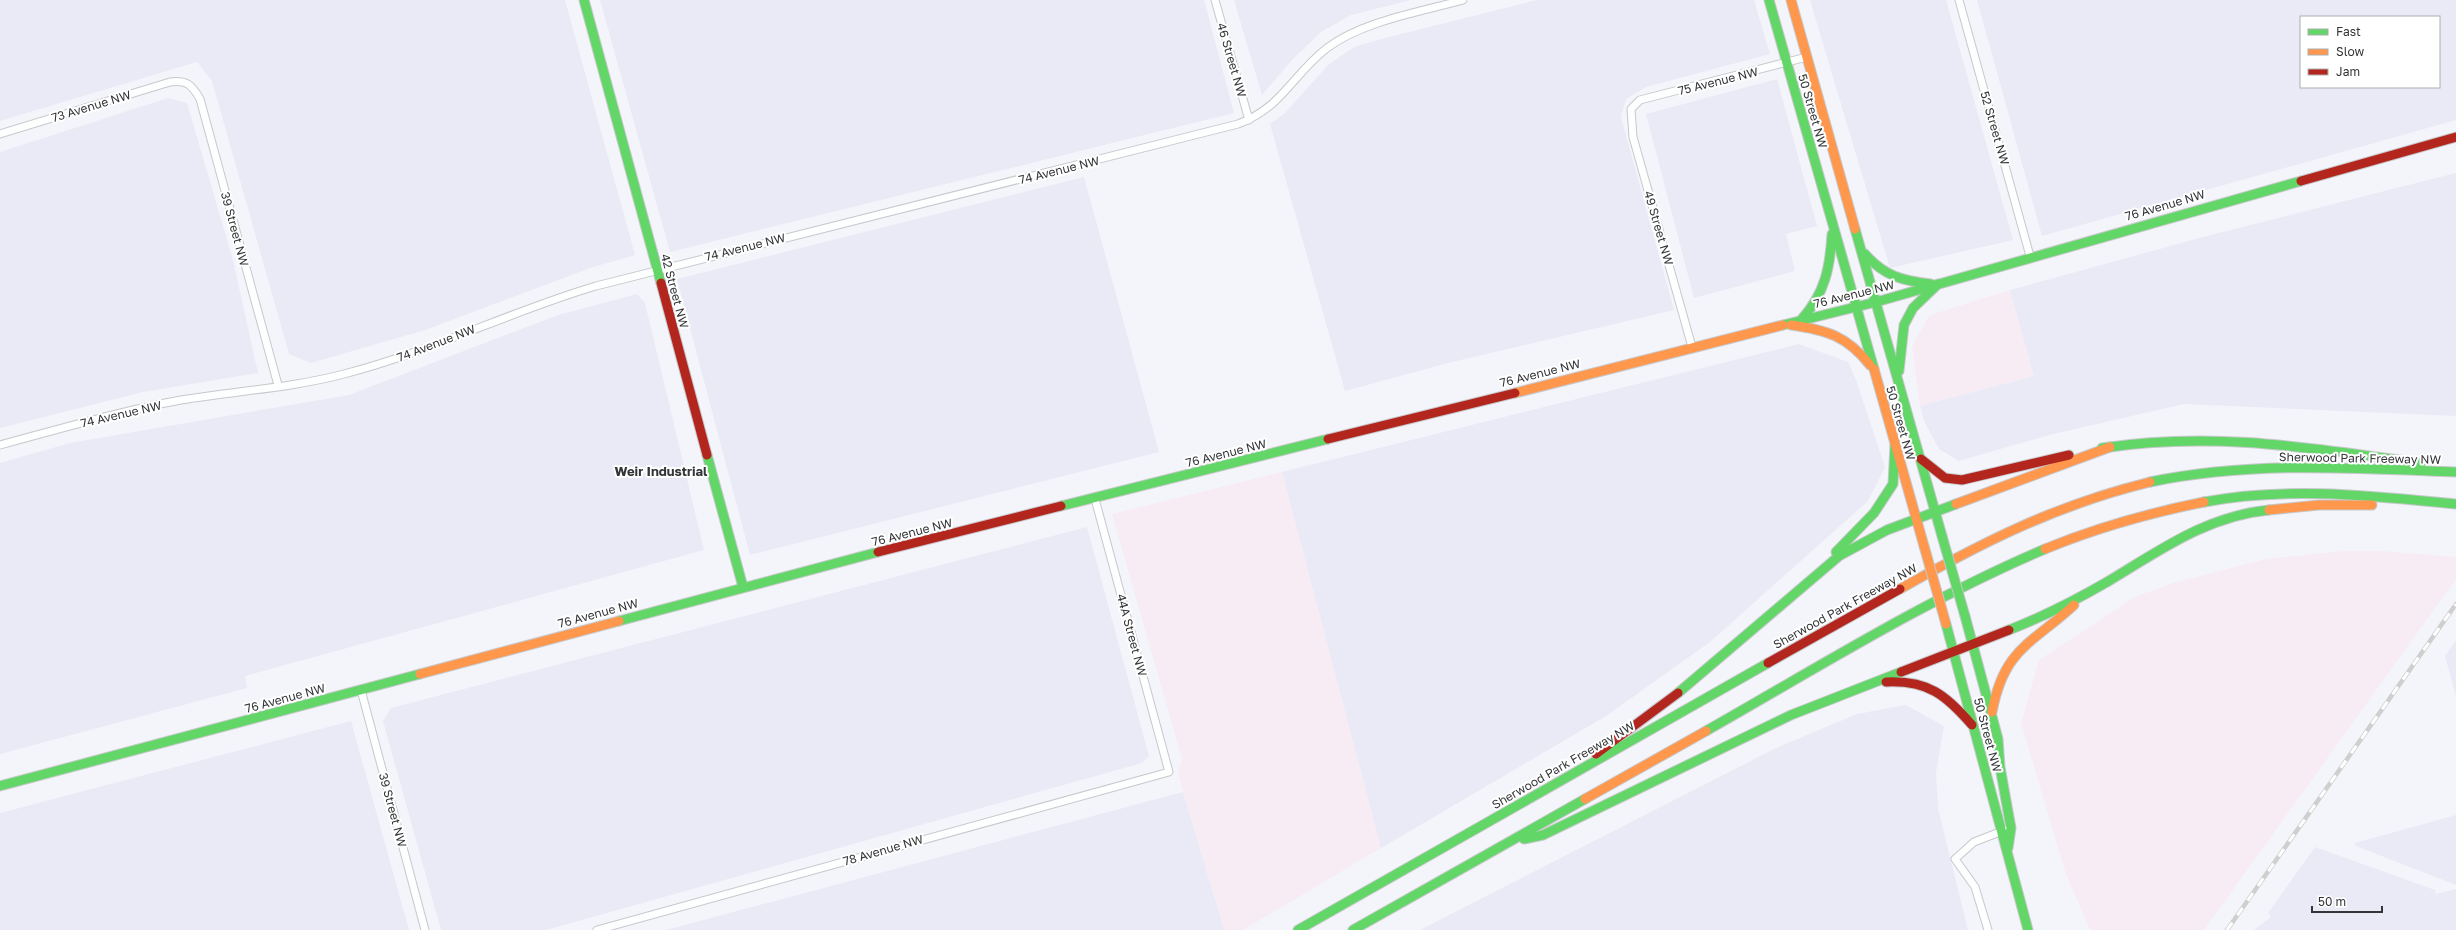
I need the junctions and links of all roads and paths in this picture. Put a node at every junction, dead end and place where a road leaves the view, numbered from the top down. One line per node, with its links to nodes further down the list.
1 (584, 0): 17 (main road, 42 Street NW)
2 (1215, 0): 11 (street, 46 Street NW)
3 (1463, 0): 11 (street, 74 Avenue NW)
4 (1769, 0): 8 (main road, 50 Street NW)
5 (1791, 0): 7 (main road, 50 Street NW)
6 (1959, 0): 16 (street, 52 Street NW)
7 (1806, 57): 8 (street, 75 Avenue NW); 15 (main road, 50 Street NW)
8 (1787, 63): 10 (street, 75 Avenue NW); 14 (main road, 50 Street NW)
9 (182, 80): 12 (street, 73 Avenue NW); 26 (street, 39 Street NW)
10 (1632, 109): 23 (street, 49 Street NW)
11 (1249, 120): 17 (street, 74 Avenue NW)
12 (0, 134)
13 (2456, 137): 16 (main road, 76 Avenue NW)
14 (1832, 224): 20 (main road, 50 Street NW); 21 (main road)
15 (1862, 251): 18 (main road); 19 (main road, 50 Street NW)
16 (2030, 256): 18 (main road, 76 Avenue NW)
17 (657, 269): 26 (street, 74 Avenue NW); 38 (main road, 42 Street NW)
18 (1937, 284): 19 (main road, 76 Avenue NW); 25 (main road)
19 (1876, 302): 20 (main road, 76 Avenue NW); 25 (main road, 50 Street NW)
20 (1855, 305): 21 (main road, 76 Avenue NW); 24 (main road, 50 Street NW)
21 (1802, 319): 22 (main road, 76 Avenue NW)
22 (1785, 324): 23 (main road, 76 Avenue NW); 24 (main road)
23 (1692, 347): 33 (main road, 76 Avenue NW)
24 (1874, 370): 28 (main road, 50 Street NW)
25 (1898, 379): 30 (main road, 50 Street NW)
26 (278, 386): 27 (street, 74 Avenue NW)
27 (0, 445)
28 (1895, 445): 36 (main road, 50 Street NW); 37 (main road)
29 (2110, 447): 30 (main road); 31 (main road); 35 (main road)
30 (1921, 459): 35 (main road, 50 Street NW)
31 (2456, 468)
32 (2456, 472): 47 (main road, Sherwood Park Freeway NW)
33 (1095, 499): 38 (main road, 76 Avenue NW); 46 (street, 44A Street NW)
34 (2456, 504): 39 (main road); 51 (main road)
35 (1936, 512): 36 (main road); 40 (main road, 50 Street NW, bridge)
36 (1916, 520): 37 (main road); 41 (main road, 50 Street NW, bridge)
37 (1815, 574): 47 (main road)
38 (743, 587): 43 (main road, 76 Avenue NW)
39 (2086, 592): 40 (main road); 44 (main road)
40 (1972, 644): 41 (main road); 44 (main road, 50 Street NW)
41 (1953, 651): 42 (main road); 45 (main road, 50 Street NW)
42 (1870, 684): 45 (main road); 51 (main road)
43 (361, 690): 48 (main road, 76 Avenue NW); 53 (street, 39 Street NW)
44 (1992, 712): 49 (main road, 50 Street NW)
45 (1972, 725): 50 (main road, 50 Street NW)
46 (1169, 772): 54 (street, 78 Avenue NW)
47 (1572, 774): 55 (main road, Sherwood Park Freeway NW)
48 (0, 786)
49 (2011, 828): 50 (street); 52 (main road, 50 Street NW)
50 (2002, 831): 52 (main road, 50 Street NW); 57 (street)
51 (1510, 842): 56 (main road)
52 (2008, 852): 58 (main road, 50 Street NW)
53 (425, 930)
54 (597, 930)
55 (1298, 930)
56 (1353, 930)
57 (1988, 930)
58 (2028, 930)

